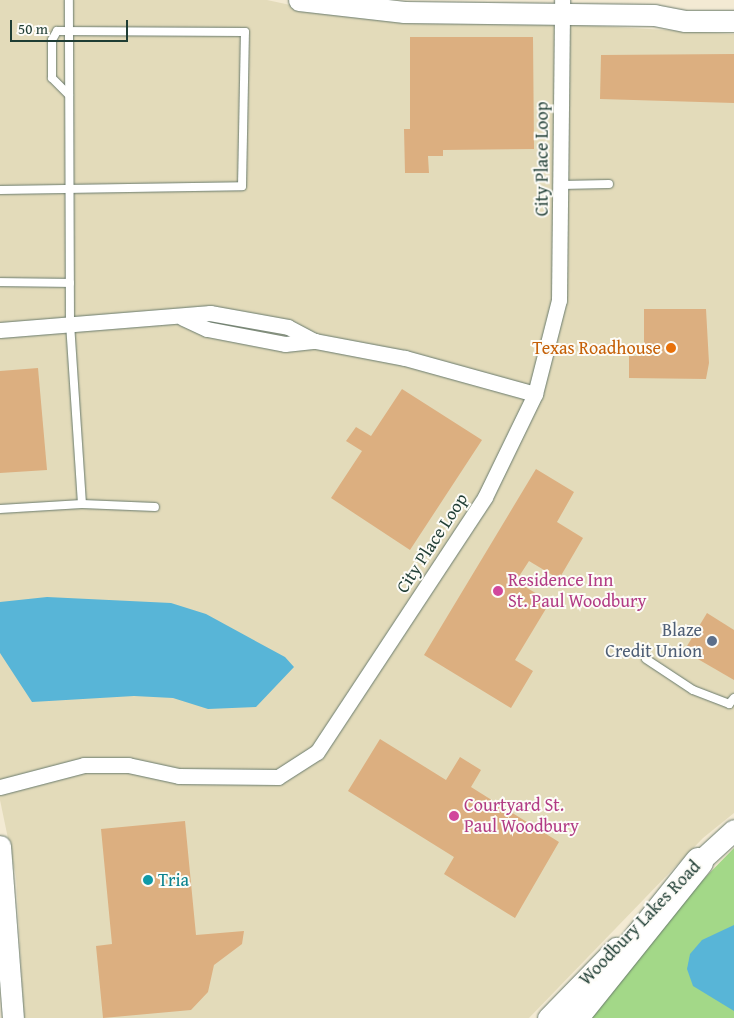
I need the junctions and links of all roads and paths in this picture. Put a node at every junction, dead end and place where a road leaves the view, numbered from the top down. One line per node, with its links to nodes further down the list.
1 (69, 0): 6 (lane)
2 (299, 0): 3 (street)
3 (332, 3): 4 (street)
4 (562, 7): 5 (street); 9 (street, City Place Loop)
5 (734, 21)
6 (69, 28): 7 (lane); 7 (lane); 10 (lane)
7 (69, 95): 10 (lane)
8 (608, 184): 9 (lane)
9 (560, 185): 16 (street, City Place Loop)
10 (70, 189): 11 (lane); 13 (lane)
11 (0, 190)
12 (0, 282): 13 (lane)
13 (70, 283): 14 (lane)
14 (70, 324): 15 (street); 16 (street); 17 (lane)
15 (0, 330)
16 (535, 394): 22 (street, City Place Loop)
17 (82, 504): 18 (lane); 19 (lane)
18 (155, 507)
19 (0, 508)
20 (646, 659): 21 (lane)
21 (734, 698)
22 (0, 787)
23 (734, 830): 25 (street, Woodbury Lakes Road)
24 (0, 846): 26 (street)
25 (698, 862): 27 (street, Woodbury Lakes Road); 28 (highway)
26 (13, 1018)
27 (548, 1018)
28 (574, 1018)

